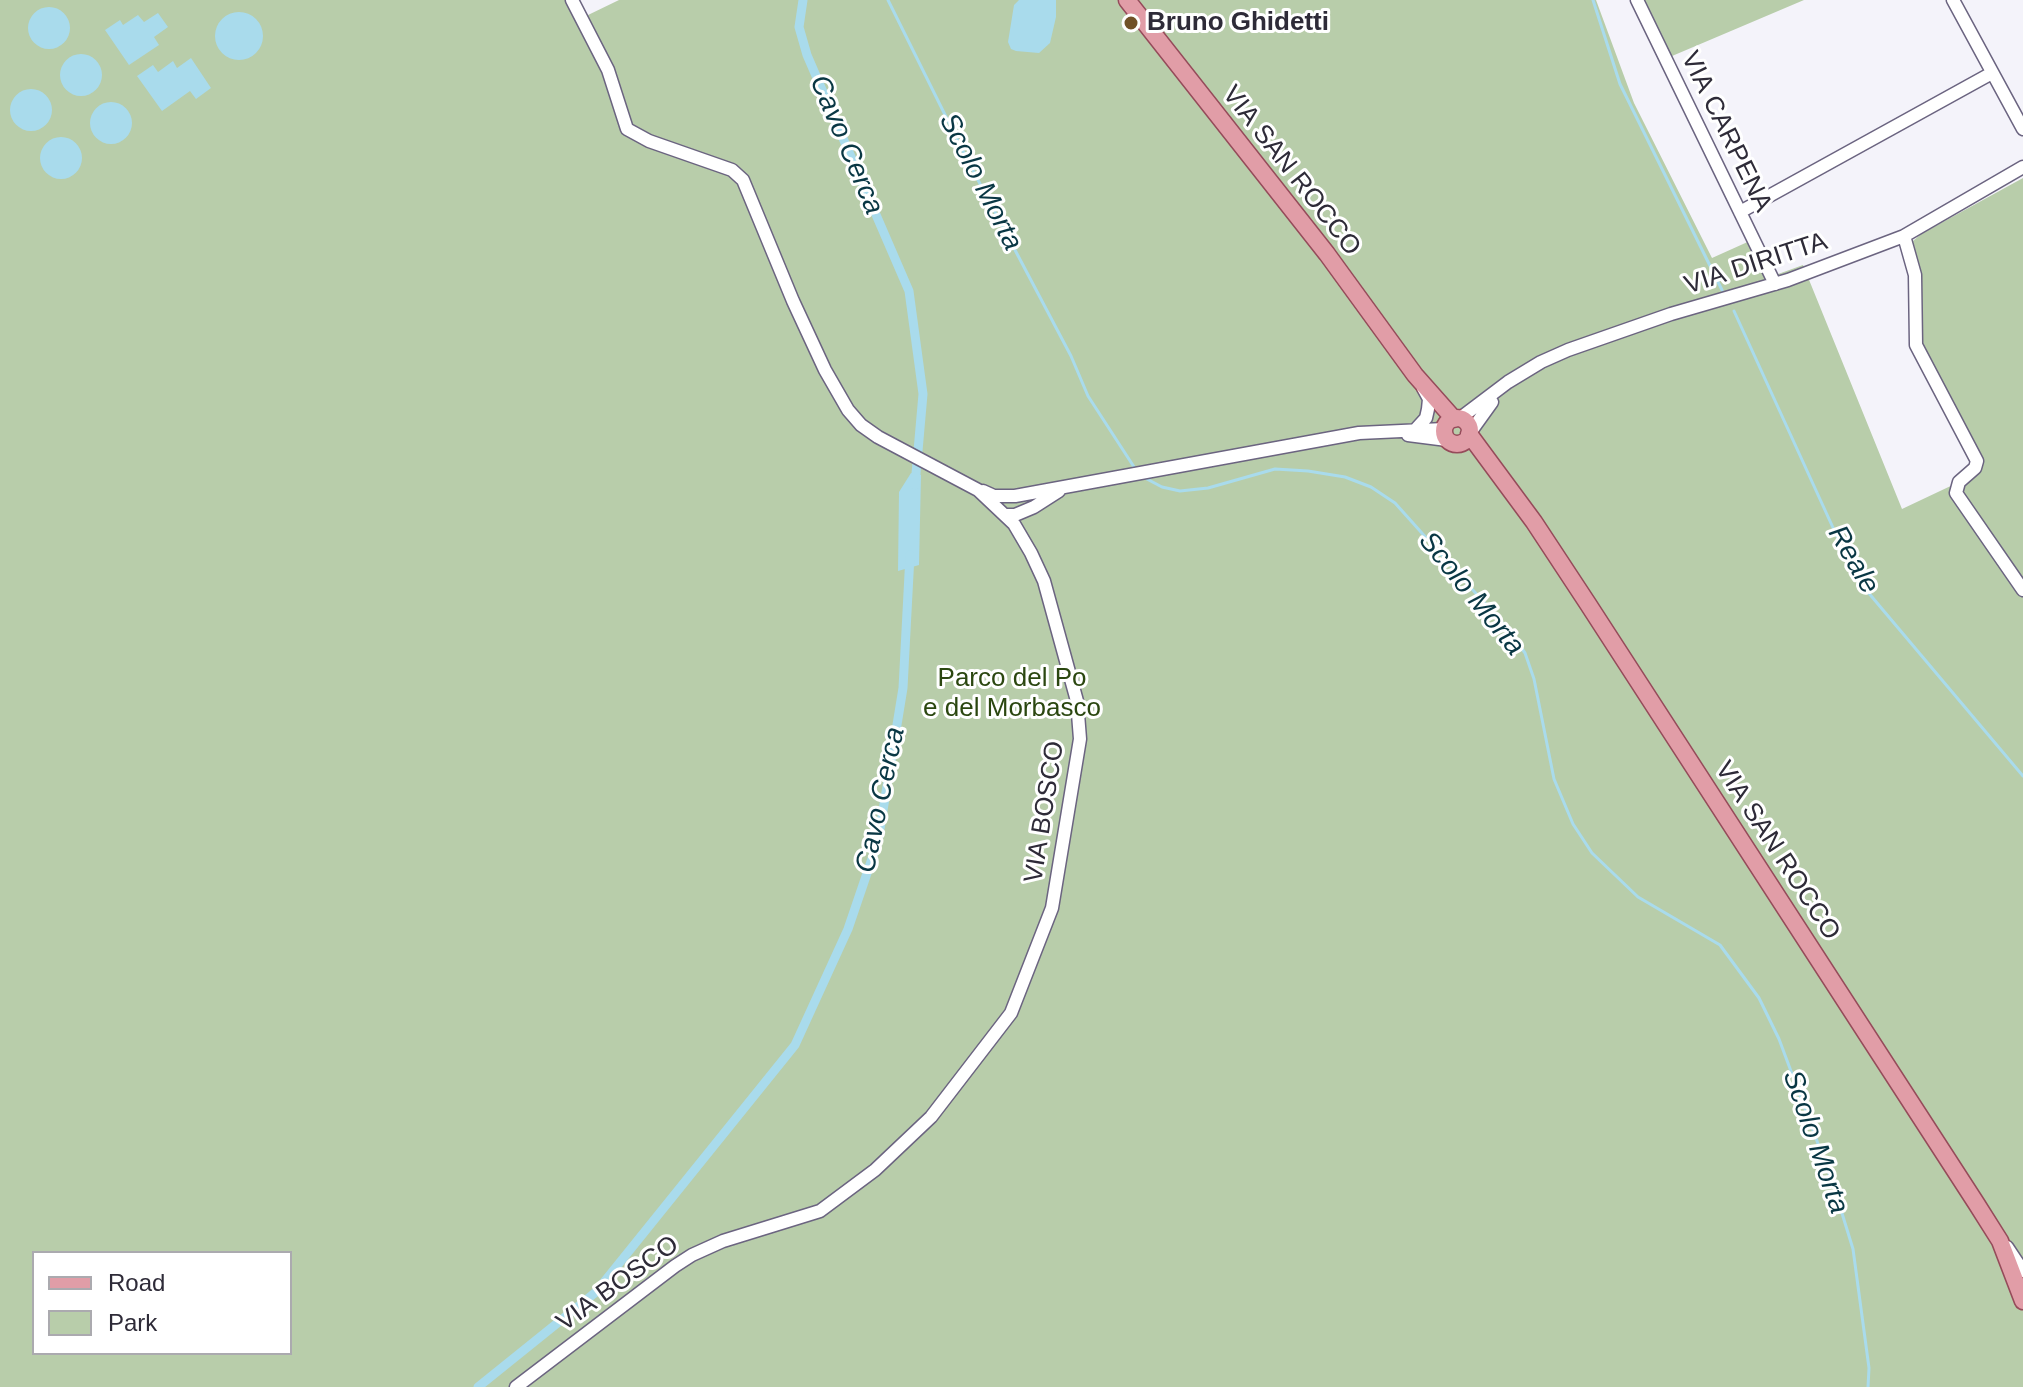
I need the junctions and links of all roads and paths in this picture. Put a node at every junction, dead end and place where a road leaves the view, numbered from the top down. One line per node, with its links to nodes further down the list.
1 (572, 0): 18 (street, VIA BOSCO)
2 (1127, 0): 12 (main road, VIA SAN ROCCO)
3 (1637, 0): 9 (street, VIA CARPENA)
4 (1953, 0): 5 (street)
5 (1992, 73): 6 (street); 9 (street)
6 (2019, 113): 7 (street)
7 (2023, 129)
8 (2023, 167): 10 (street, VIA DIRITTA)
9 (1740, 212): 11 (street, VIA CARPENA)
10 (1904, 236): 11 (street, VIA DIRITTA); 23 (street)
11 (1775, 284): 16 (street, VIA DIRITTA)
12 (1415, 375): 13 (street, VIA SAN ROCCO); 16 (main road, VIA SAN ROCCO)
13 (1429, 399): 14 (street); 16 (main road, VIA SAN ROCCO)
14 (1416, 429): 15 (street); 16 (street)
15 (1377, 431): 16 (street); 17 (street)
16 (1456, 431): 24 (main road, VIA SAN ROCCO)
17 (1069, 487): 19 (street); 20 (street)
18 (978, 490): 19 (street); 21 (street, VIA BOSCO)
19 (1015, 496): 21 (street)
20 (1034, 507): 21 (street); 22 (street)
21 (1005, 515): 22 (street, VIA BOSCO)
22 (1025, 542): 26 (street, VIA BOSCO)
23 (2023, 590)
24 (2021, 1279): 25 (main road, VIA SAN ROCCO)
25 (2023, 1301)
26 (516, 1387)

